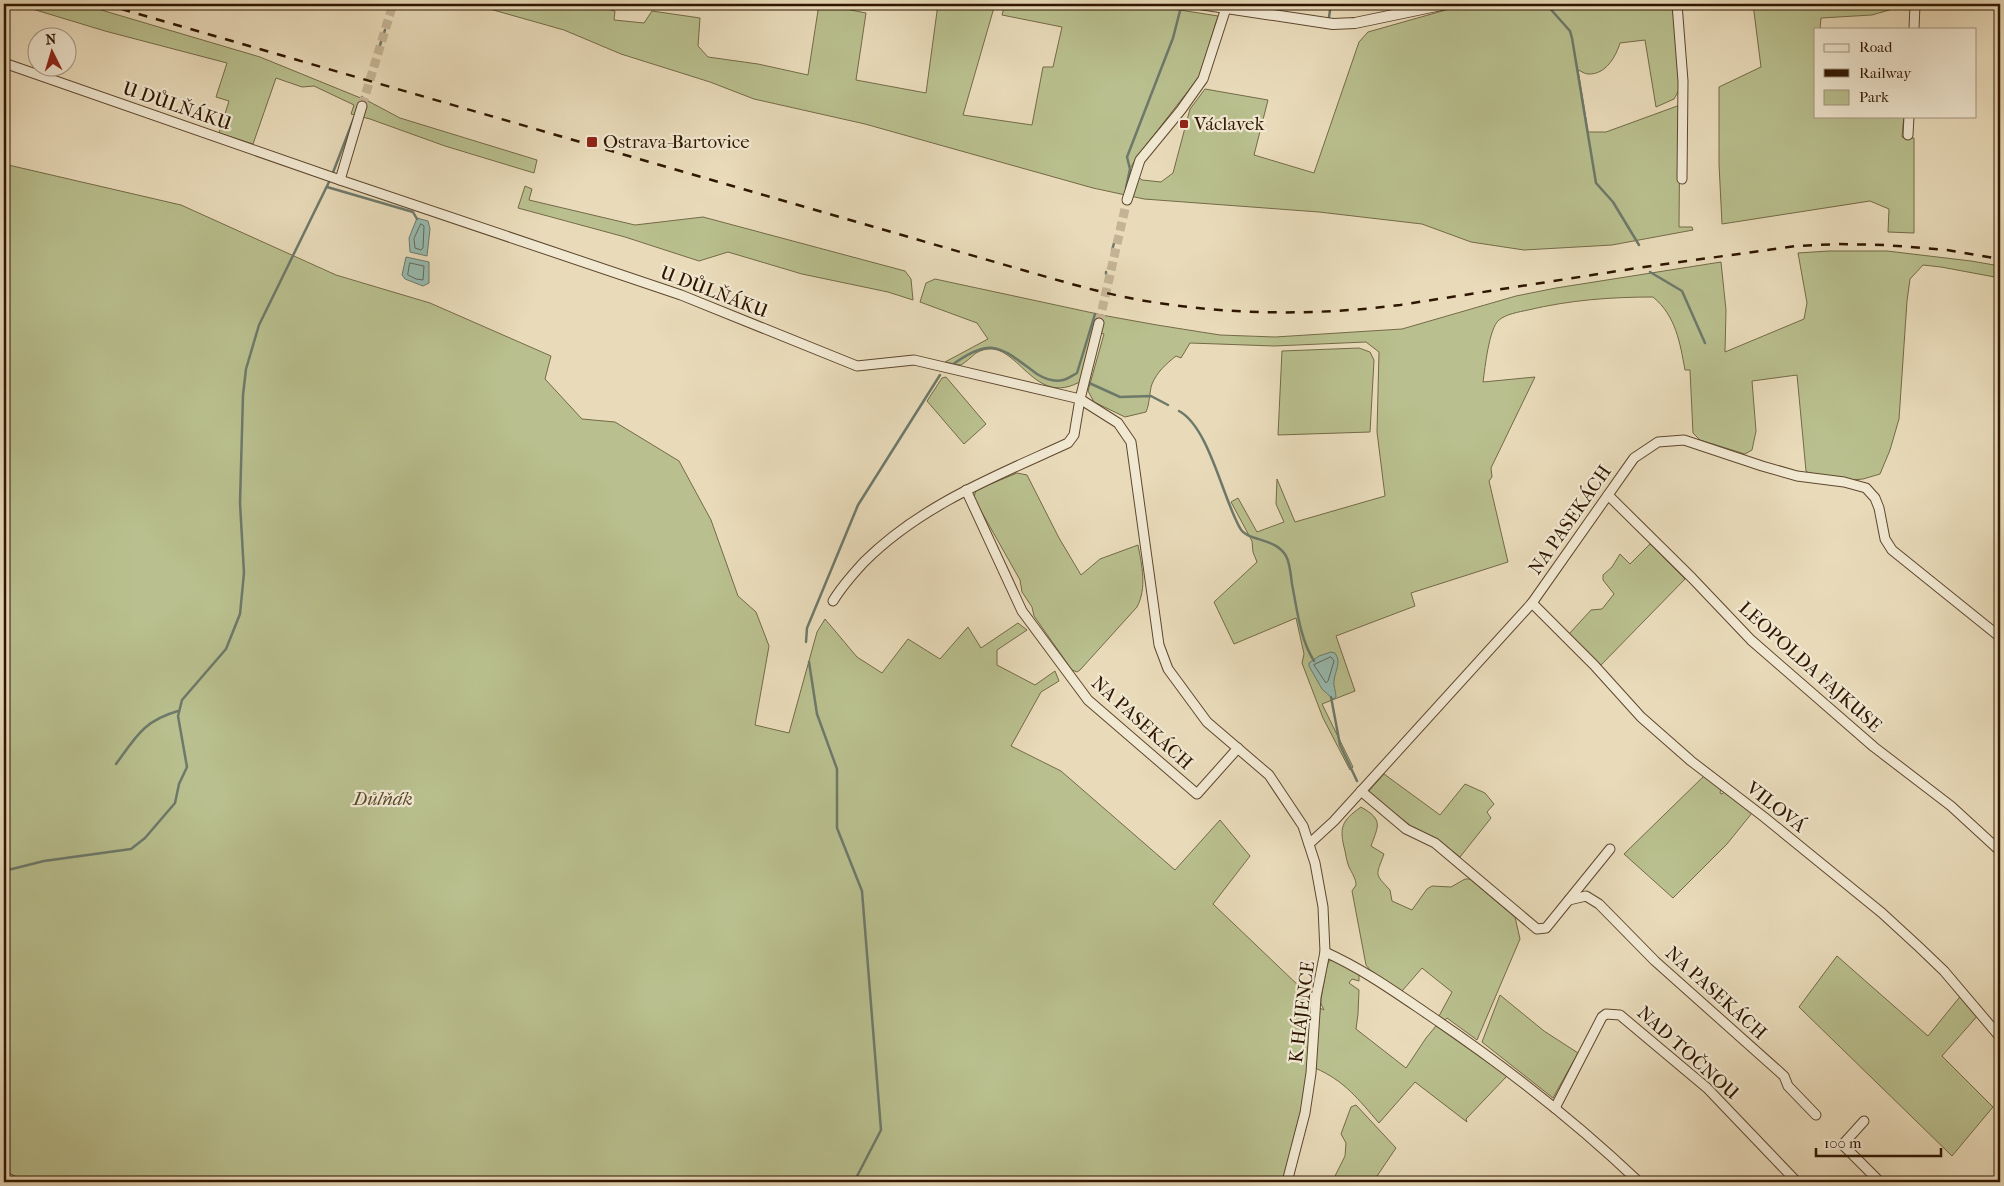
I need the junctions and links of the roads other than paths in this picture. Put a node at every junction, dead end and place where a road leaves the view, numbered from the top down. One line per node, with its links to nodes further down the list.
1 (1200, 4): 5 (street)
2 (1446, 4): 5 (street)
3 (1677, 4): 11 (street)
4 (1915, 4): 6 (street)
5 (1226, 8): 13 (street)
6 (1914, 28)
7 (4, 63): 12 (street, U DŮLŇÁKU)
8 (362, 106): 12 (street)
9 (1910, 118): 10 (street)
10 (1908, 135)
11 (1682, 179)
12 (340, 180): 15 (street, U DŮLŇÁKU)
13 (1127, 200)
14 (1100, 323): 15 (street)
15 (1080, 399): 16 (street); 21 (street)
16 (966, 490): 18 (street); 21 (street, NA PASEKÁCH)
17 (1608, 495): 19 (street, NA PASEKÁCH); 20 (street, NA PASEKÁCH); 25 (street, LEOPOLDA FAJKUSE)
18 (833, 601)
19 (1532, 603): 22 (street, NA PASEKÁCH); 30 (street, VILOVÁ)
20 (2000, 637)
21 (1238, 748): 23 (street)
22 (1360, 791): 23 (street, NA PASEKÁCH); 28 (street)
23 (1309, 844): 29 (street, K HÁJENCE)
24 (1610, 849): 26 (street)
25 (2000, 851)
26 (1587, 878): 27 (street); 28 (street)
27 (1592, 898): 28 (street); 32 (street, NA PASEKÁCH)
28 (1569, 900)
29 (1325, 952): 31 (street); 36 (street, K HÁJENCE)
30 (2000, 1036)
31 (1555, 1108): 37 (street); 38 (street, NAD TOČNOU)
32 (1816, 1115)
33 (1864, 1121): 39 (street)
34 (4, 1176): 35 (street)
35 (15, 1182)
36 (1287, 1182)
37 (1639, 1182)
38 (1797, 1182)
39 (1880, 1182)

